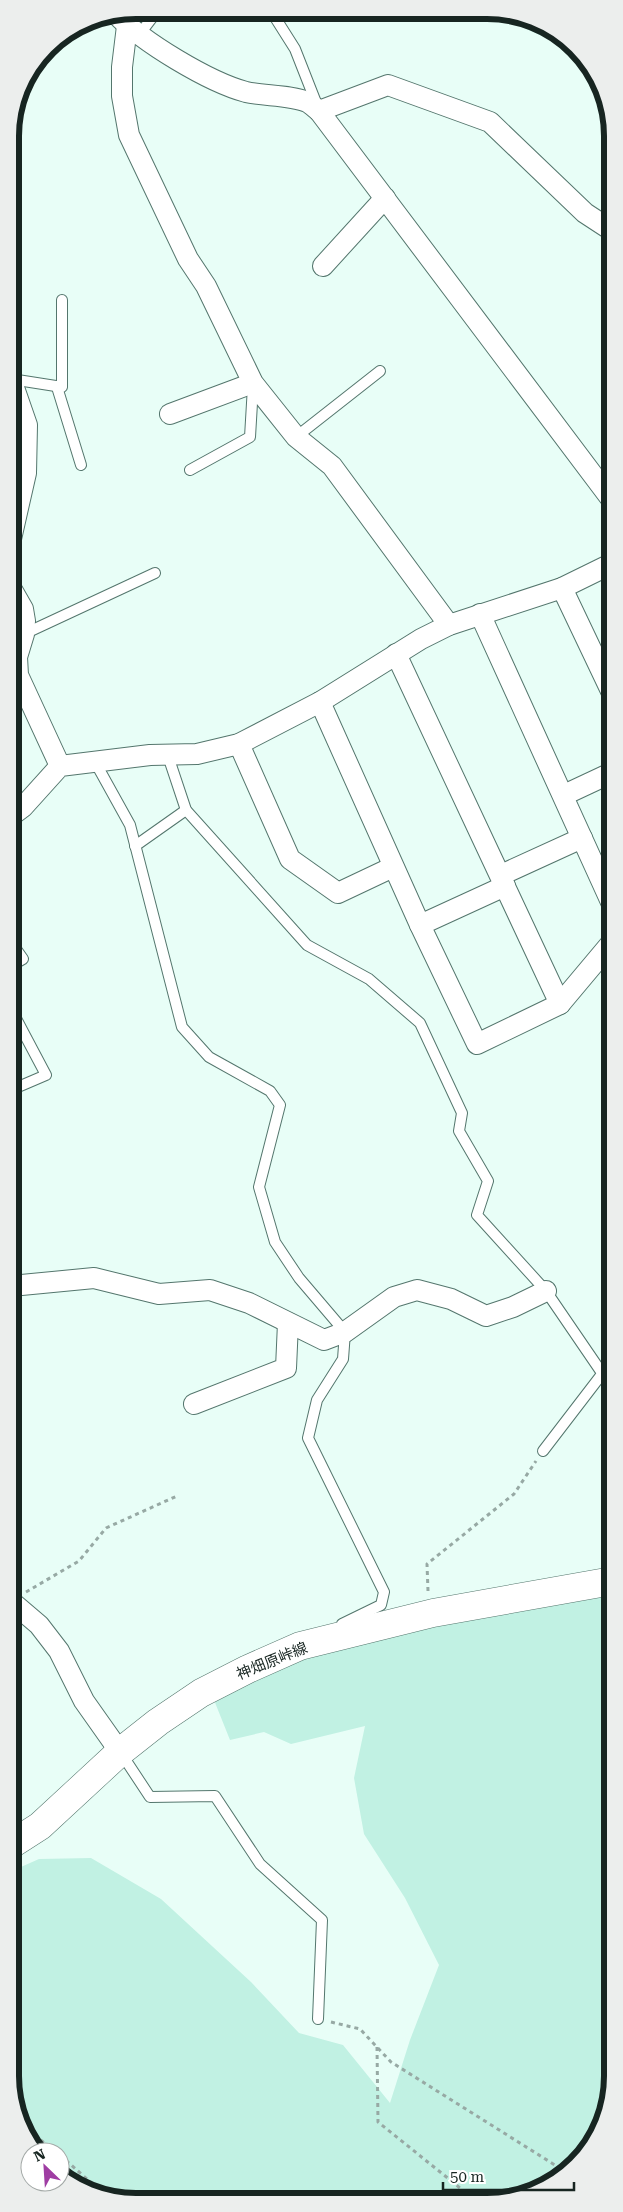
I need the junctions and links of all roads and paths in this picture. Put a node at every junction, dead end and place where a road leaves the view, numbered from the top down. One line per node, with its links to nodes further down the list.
1 (140, 19): 3 (lane)
2 (276, 19): 4 (lane)
3 (128, 25): 4 (street); 11 (street)
4 (319, 111): 5 (street); 6 (street)
5 (385, 198): 7 (street); 18 (street)
6 (604, 225)
7 (322, 266)
8 (62, 300): 12 (lane)
9 (380, 371): 15 (lane)
10 (19, 380): 12 (lane)
11 (253, 382): 13 (street); 15 (street); 17 (lane)
12 (57, 387): 16 (lane)
13 (170, 414)
14 (19, 427): 19 (street)
15 (296, 436): 25 (street)
16 (81, 465)
17 (190, 470)
18 (604, 490)
19 (19, 504)
20 (604, 567): 22 (street)
21 (155, 573): 26 (lane)
22 (562, 588): 24 (street); 29 (street)
23 (19, 602): 26 (street)
24 (480, 614): 25 (street); 37 (street)
25 (449, 624): 28 (street)
26 (24, 634): 27 (street)
27 (19, 650)
28 (396, 654): 31 (street); 43 (street)
29 (604, 676)
30 (19, 677): 35 (street)
31 (320, 702): 32 (street); 42 (street)
32 (239, 744): 33 (street); 42 (street)
33 (168, 756): 34 (street); 39 (lane)
34 (94, 760): 35 (street); 41 (lane)
35 (60, 766): 38 (street)
36 (604, 776): 37 (street)
37 (564, 796): 40 (street)
38 (19, 810)
39 (186, 810): 41 (lane); 51 (lane)
40 (582, 838): 43 (street); 44 (street)
41 (135, 846): 53 (lane)
42 (393, 867): 45 (street)
43 (503, 881): 45 (street); 47 (street)
44 (604, 885)
45 (420, 926): 47 (street)
46 (604, 952): 47 (street)
47 (560, 1004)
48 (19, 1023): 49 (lane)
49 (19, 1087)
50 (19, 1287): 52 (street)
51 (546, 1291): 53 (street); 55 (lane)
52 (288, 1323): 53 (street); 56 (street)
53 (345, 1332): 63 (lane)
54 (604, 1371): 55 (lane)
55 (602, 1373): 57 (lane)
56 (194, 1404)
57 (542, 1452): 62 (path)
58 (176, 1496): 60 (path)
59 (604, 1581): 62 (street, 神畑原峠線)
60 (19, 1597)
61 (19, 1602): 64 (street)
62 (428, 1614): 63 (street, 神畑原峠線)
63 (344, 1636): 64 (street, 神畑原峠線)
64 (120, 1752): 65 (street, 神畑原峠線); 66 (lane)
65 (19, 1840)
66 (318, 2019): 67 (path)
67 (377, 2047): 69 (path); 71 (path)
68 (70, 2164): 70 (path)
69 (559, 2168)
70 (94, 2185)
71 (466, 2193)

